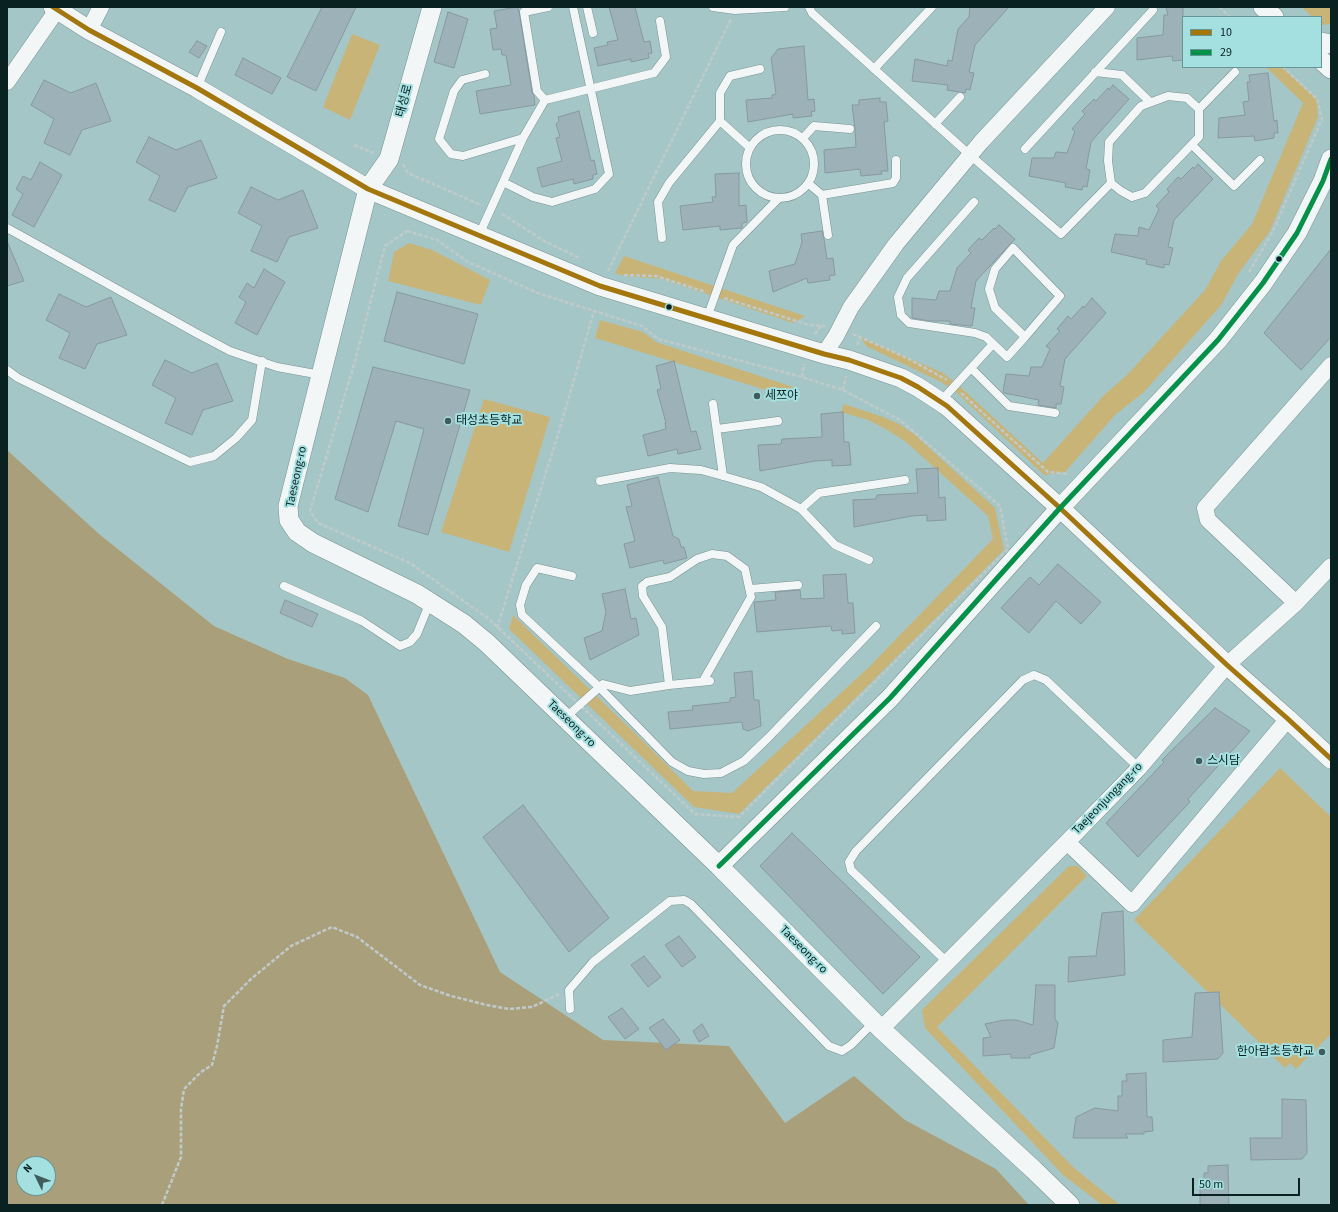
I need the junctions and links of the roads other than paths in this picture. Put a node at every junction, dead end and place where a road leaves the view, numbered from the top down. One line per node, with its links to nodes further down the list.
1 (101, 7): 18 (street)
2 (432, 7): 51 (street, 태성로)
3 (548, 7): 32 (lane)
4 (573, 7): 17 (lane)
5 (587, 7): 16 (lane)
6 (713, 7): 7 (lane)
7 (785, 7)
8 (809, 7): 23 (lane)
9 (931, 7): 23 (lane)
10 (1107, 7): 43 (street)
11 (1263, 7): 14 (street)
12 (55, 8): 18 (street); 28 (street)
13 (1153, 10): 25 (lane)
14 (1273, 16)
15 (660, 21): 30 (lane)
16 (590, 23): 17 (lane); 20 (lane)
17 (577, 26): 30 (lane)
18 (89, 30): 29 (street)
19 (221, 32): 29 (lane)
20 (593, 33)
21 (1322, 61): 24 (street)
22 (760, 69): 35 (lane)
23 (874, 69): 36 (lane)
24 (1331, 69)
25 (1095, 72): 33 (lane); 42 (lane)
26 (1235, 72): 34 (lane)
27 (485, 74): 38 (lane)
28 (7, 82)
29 (197, 88): 51 (street)
30 (590, 88): 32 (lane); 48 (lane)
31 (960, 97): 36 (lane)
32 (544, 100): 38 (lane)
33 (1150, 102): 34 (lane); 49 (lane)
34 (1199, 109): 40 (lane)
35 (720, 121): 41 (lane); 58 (lane)
36 (935, 124): 43 (lane)
37 (850, 129): 39 (lane)
38 (522, 138): 48 (lane)
39 (803, 138): 41 (lane); 50 (lane)
40 (1192, 145): 46 (lane); 49 (lane)
41 (750, 148): 53 (lane)
42 (1025, 149)
43 (970, 155): 49 (lane); 62 (street)
44 (1331, 159): 47 (street)
45 (896, 160): 52 (lane)
46 (1260, 160)
47 (1327, 178): 76 (street)
48 (503, 182): 57 (lane)
49 (1110, 183)
50 (809, 184): 52 (lane); 53 (lane)
51 (368, 189): 57 (street); 67 (street, Taeseong-ro)
52 (822, 195): 56 (lane)
53 (778, 199): 59 (lane)
54 (974, 202): 61 (lane)
55 (7, 228): 63 (lane)
56 (828, 235)
57 (478, 236): 59 (street)
58 (662, 238)
59 (707, 318): 62 (street)
60 (1025, 336): 60 (lane); 61 (lane)
61 (993, 344): 65 (lane)
62 (824, 354): 68 (street)
63 (262, 361): 66 (lane); 67 (lane)
64 (1331, 366): 85 (street)
65 (971, 368): 68 (lane); 70 (lane)
66 (7, 370)
67 (321, 375): 84 (street, Taeseong-ro)
68 (940, 402): 76 (street)
69 (713, 404): 72 (lane)
70 (1055, 413)
71 (778, 421): 72 (lane)
72 (717, 430): 73 (lane)
73 (723, 476): 75 (lane); 77 (lane)
74 (905, 480): 77 (lane)
75 (600, 481)
76 (1060, 508): 87 (street); 95 (street)
77 (801, 509): 78 (lane)
78 (869, 560)
79 (1331, 566): 85 (street, Taejeonjungang-ro)
80 (572, 576): 89 (lane)
81 (798, 585): 83 (lane)
82 (284, 586): 84 (lane)
83 (750, 589): 88 (lane); 88 (lane)
84 (430, 602): 90 (street, Taeseong-ro)
85 (1296, 603): 87 (street, Taejeonjungang-ro)
86 (876, 626): 89 (lane)
87 (1226, 665): 91 (street); 93 (street, Taejeonjungang-ro)
88 (669, 685): 89 (lane)
89 (599, 687): 90 (lane)
90 (565, 718): 95 (street, Taeseong-ro)
91 (1288, 719): 92 (street); 94 (street)
92 (1331, 759)
93 (1139, 768): 94 (street, Taejeonjungang-ro); 96 (lane)
94 (1067, 842): 96 (street, Taejeonjungang-ro)
95 (719, 866): 98 (street, Taeseong-ro)
96 (947, 962): 98 (street, Taejeonjungang-ro)
97 (570, 1008): 98 (lane)
98 (878, 1026): 99 (street, Taeseong-ro)
99 (1070, 1205)

